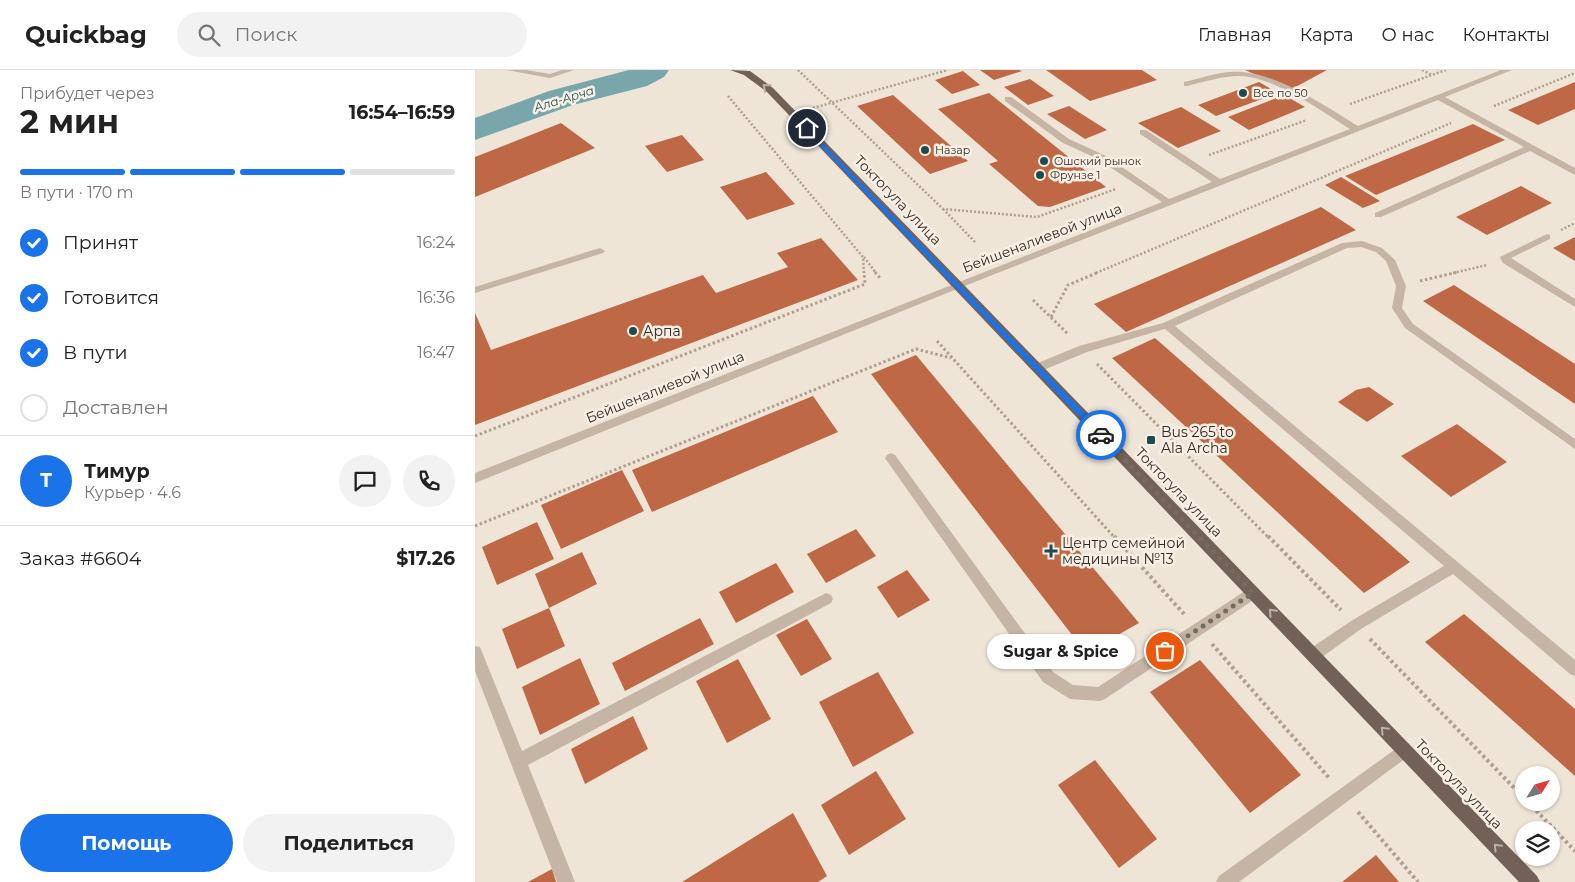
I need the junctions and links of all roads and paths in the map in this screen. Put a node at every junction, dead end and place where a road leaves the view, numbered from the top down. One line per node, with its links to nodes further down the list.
1 (510, 70): 2 (street)
2 (570, 70)
3 (734, 70): 13 (main road, Токтогула улица, one-way to 3)
4 (947, 70): 13 (path)
5 (1422, 70): 8 (path)
6 (1508, 70): 11 (street, Бейшеналиевой улица)
7 (1575, 73): 14 (path)
8 (1432, 75)
9 (1187, 84): 15 (street)
10 (728, 96): 26 (path)
11 (1438, 98): 14 (street); 15 (street, Бейшеналиевой улица)
12 (1008, 99): 20 (street)
13 (793, 114): 29 (main road, Токтогула улица)
14 (1472, 115): 17 (street); 34 (path)
15 (1357, 129): 19 (street, Бейшеналиевой улица)
16 (1143, 132): 19 (street)
17 (1532, 147): 18 (street); 22 (street)
18 (1575, 172)
19 (1219, 183): 20 (street, Бейшеналиевой улица)
20 (1169, 203): 29 (street, Бейшеналиевой улица)
21 (943, 209): 24 (path)
22 (1379, 215)
23 (1547, 237): 27 (street)
24 (975, 242)
25 (600, 251): 31 (street)
26 (863, 257): 28 (path); 39 (path)
27 (1507, 261): 30 (path); 33 (street)
28 (880, 278)
29 (958, 286): 38 (main road, Токтогула улица); 42 (street, Бейшеналиевой улица)
30 (1401, 286): 35 (street); 40 (street)
31 (475, 290)
32 (1033, 300): 34 (path)
33 (1575, 304)
34 (1051, 317): 37 (path)
35 (1167, 325): 37 (street); 44 (street)
36 (937, 341): 43 (path)
37 (1083, 349): 38 (street); 47 (path)
38 (1037, 368): 45 (main road, Токтогула улица)
39 (475, 436)
40 (1575, 445)
41 (891, 458): 45 (street)
42 (475, 478)
43 (475, 526)
44 (1454, 567): 47 (street); 50 (street)
45 (1253, 593): 49 (main road, Токтогула улица, one-way to 45)
46 (826, 599): 52 (street)
47 (1356, 625): 49 (street); 53 (path)
48 (475, 652): 52 (street)
49 (1313, 655): 51 (main road, Токтогула улица, one-way to 49)
50 (1575, 669)
51 (1404, 750): 57 (street); 58 (main road, Токтогула улица, one-way to 51)
52 (519, 762): 56 (street)
53 (1515, 789)
54 (1537, 811): 55 (path)
55 (1575, 851)
56 (566, 882)
57 (1225, 882)
58 (1531, 882)

